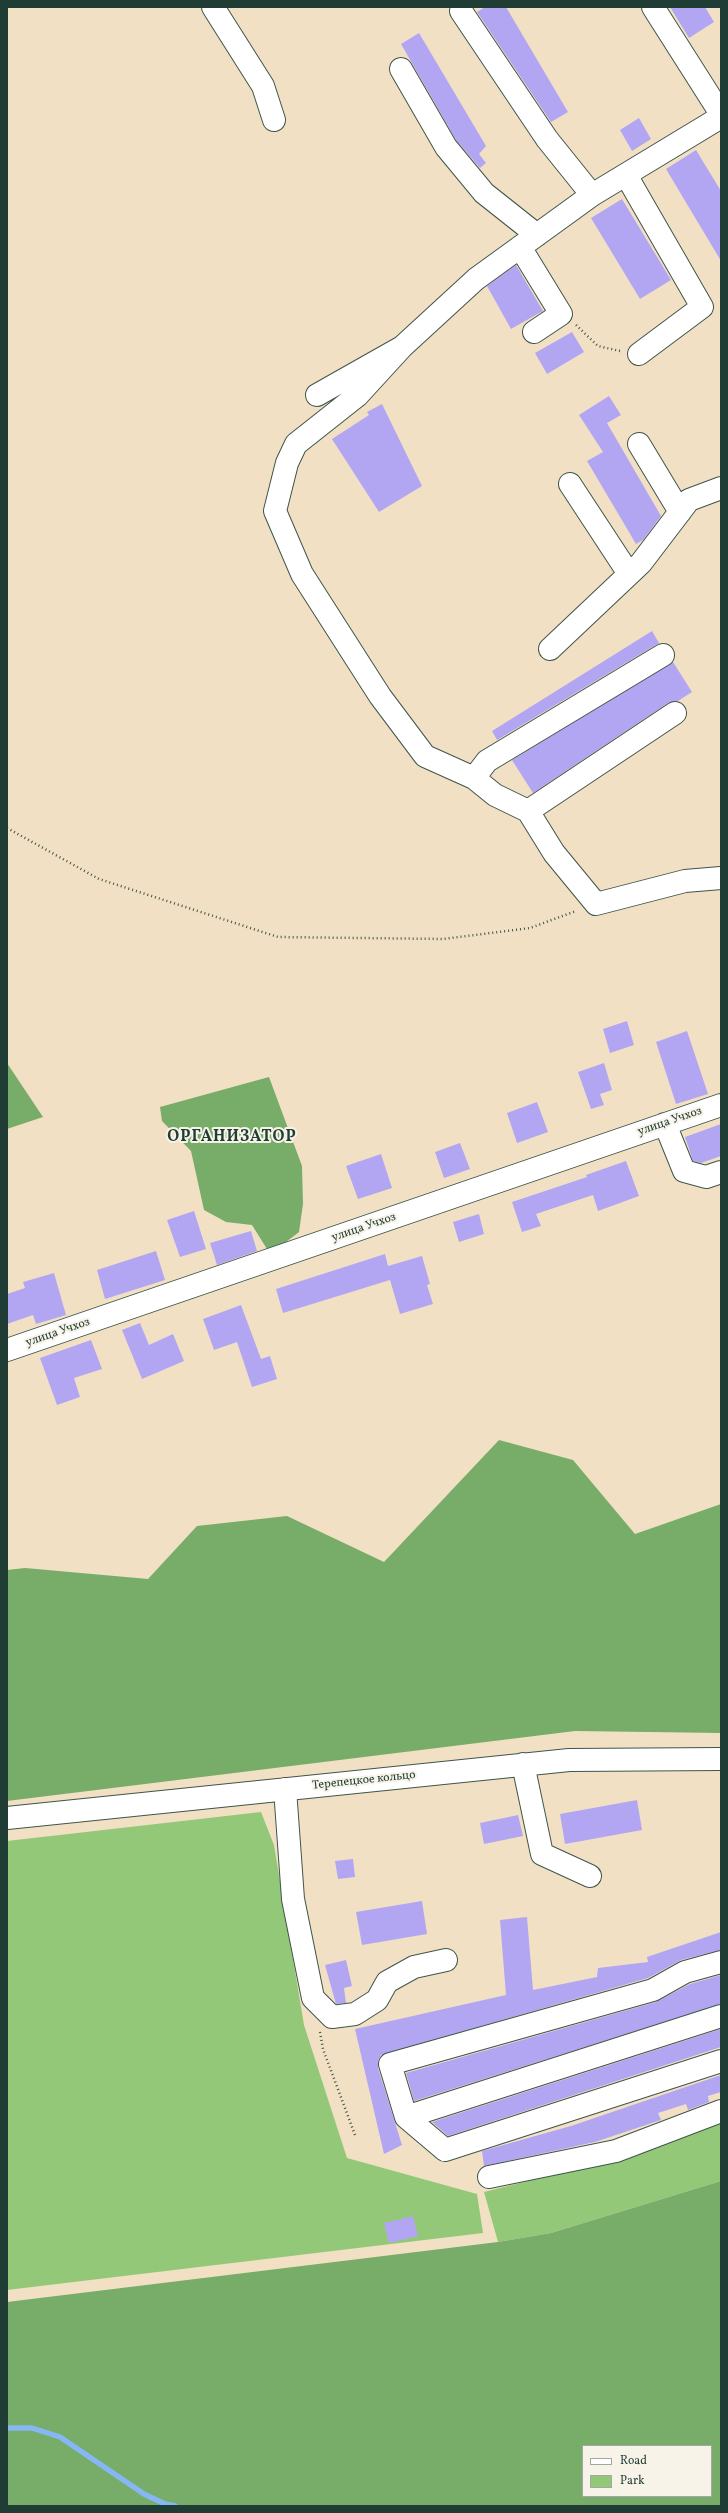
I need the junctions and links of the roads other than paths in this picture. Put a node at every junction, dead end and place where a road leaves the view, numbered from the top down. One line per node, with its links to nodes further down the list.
1 (213, 7): 7 (street)
2 (653, 7): 5 (street)
3 (462, 11): 9 (street)
4 (401, 69): 10 (street)
5 (721, 114)
6 (721, 117): 8 (street)
7 (274, 120)
8 (626, 176): 9 (street); 13 (street)
9 (592, 195): 10 (street)
10 (528, 241): 11 (street); 12 (street)
11 (534, 332)
12 (402, 347): 14 (street); 23 (street)
13 (639, 354)
14 (317, 395)
15 (639, 444): 18 (street)
16 (570, 484): 19 (street)
17 (721, 488): 18 (street)
18 (680, 512): 19 (street)
19 (629, 574): 20 (street)
20 (550, 649)
21 (663, 655): 23 (street)
22 (675, 713): 24 (street)
23 (474, 778): 24 (street)
24 (528, 811): 25 (street)
25 (721, 878)
26 (721, 1105): 27 (street, улица Учхоз)
27 (665, 1124): 28 (street); 29 (street, улица Учхоз)
28 (721, 1172)
29 (7, 1350)
30 (721, 1759): 31 (street, Терепецкое кольцо)
31 (523, 1764): 32 (street, Терепецкое кольцо); 34 (street)
32 (285, 1789): 33 (street, Терепецкое кольцо); 35 (street)
33 (7, 1818)
34 (590, 1876)
35 (446, 1960)
36 (721, 1962): 40 (street)
37 (721, 2016): 40 (street)
38 (721, 2061): 40 (street)
39 (721, 2111): 41 (street)
40 (406, 2117)
41 (489, 2177)

